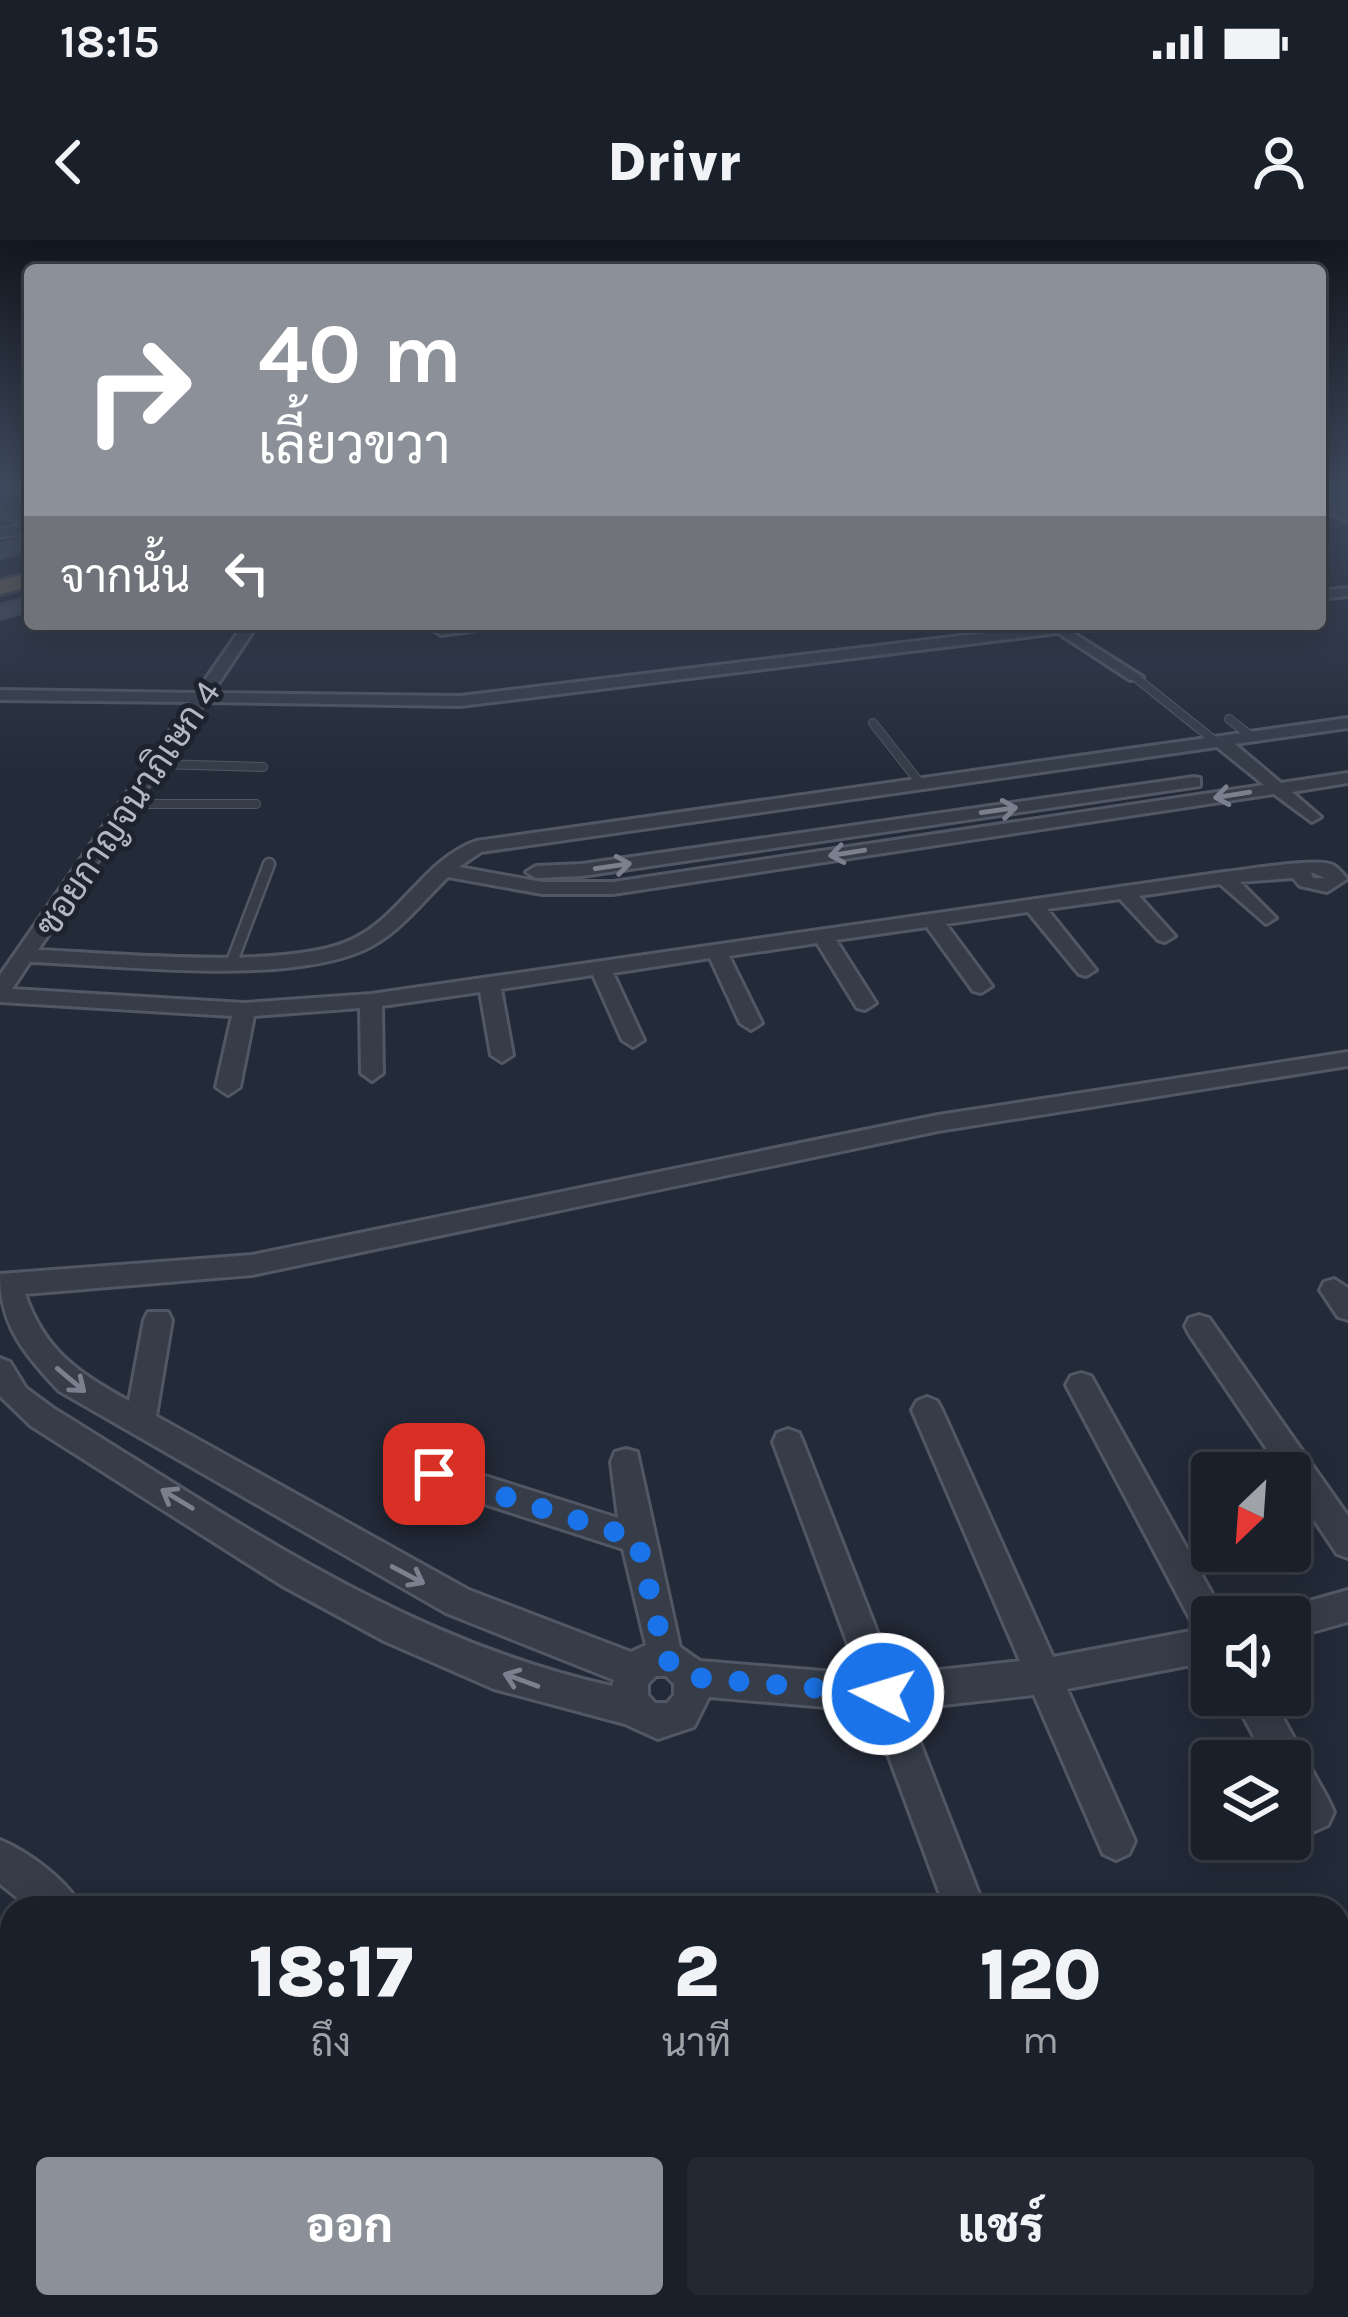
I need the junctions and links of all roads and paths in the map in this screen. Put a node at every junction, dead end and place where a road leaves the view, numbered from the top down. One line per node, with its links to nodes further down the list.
1 (247, 630): 8 (street, ซอยกาญจนาภิเษก 4)
2 (451, 630): 5 (street)
3 (1045, 630): 8 (street)
4 (1064, 630): 6 (street)
5 (441, 631)
6 (1135, 677): 13 (lane)
7 (0, 695): 8 (street)
8 (202, 698): 15 (street, ซอยกาญจนาภิเษก 4)
9 (1229, 719): 12 (lane)
10 (873, 723): 20 (lane)
11 (1348, 723): 12 (street)
12 (1252, 737): 13 (street)
13 (1219, 742): 18 (street); 20 (street)
14 (1348, 760): 17 (street)
15 (158, 764): 16 (lane); 23 (street, ซอยกาญจนาภิเษก 4)
16 (263, 767)
17 (1292, 768): 18 (street); 21 (street)
18 (1259, 772): 22 (street); 27 (street, one-way to 18)
19 (1348, 778): 21 (street)
20 (920, 783): 27 (street)
21 (1310, 783): 22 (street)
22 (1278, 788): 25 (street); 27 (street, one-way to 27)
23 (130, 804): 24 (lane); 37 (street, ซอยกาญจนาภิเษก 4)
24 (256, 804)
25 (1312, 817)
26 (269, 864): 38 (lane)
27 (449, 864): 38 (street)
28 (1224, 878): 29 (street); 30 (street); 32 (street)
29 (1342, 879)
30 (1126, 893): 31 (street); 34 (street)
31 (1034, 905): 33 (street); 39 (street)
32 (1266, 918)
33 (933, 921): 35 (street); 42 (street)
34 (1165, 936)
35 (824, 938): 36 (street); 45 (street)
36 (718, 954): 40 (street); 47 (street)
37 (26, 956): 38 (street); 43 (street, ซอยกาญจนาภิเษก 4)
38 (233, 959)
39 (1085, 970)
40 (602, 972): 41 (street); 48 (street)
41 (490, 986): 44 (street); 49 (street)
42 (981, 986)
43 (0, 993): 46 (street)
44 (371, 1001): 46 (street); 51 (street)
45 (866, 1003)
46 (244, 1010): 52 (street)
47 (751, 1023)
48 (633, 1040)
49 (502, 1055)
50 (1348, 1059): 53 (street)
51 (371, 1073)
52 (228, 1087)
53 (4, 1285): 59 (street, one-way to 59)
54 (158, 1320): 59 (street)
55 (1198, 1326): 64 (street)
56 (0, 1370): 72 (street, one-way to 56)
57 (1081, 1385): 65 (street)
58 (927, 1410): 70 (street)
59 (139, 1426): 69 (street, one-way to 69)
60 (788, 1442): 71 (street)
61 (626, 1462): 63 (street)
62 (434, 1474): 63 (street)
63 (637, 1539): 69 (street)
64 (1348, 1543)
65 (1195, 1596)
66 (1348, 1606): 67 (street)
67 (1311, 1616)
68 (1191, 1648): 70 (street)
69 (665, 1669): 71 (street); 72 (street); 72 (street)
70 (1045, 1676): 71 (street); 75 (street)
71 (883, 1694): 77 (street)
72 (635, 1708)
73 (1311, 1805): 74 (street)
74 (1315, 1812)
75 (1116, 1841)
76 (0, 1859): 78 (street)
77 (959, 1894)
78 (46, 1896)

